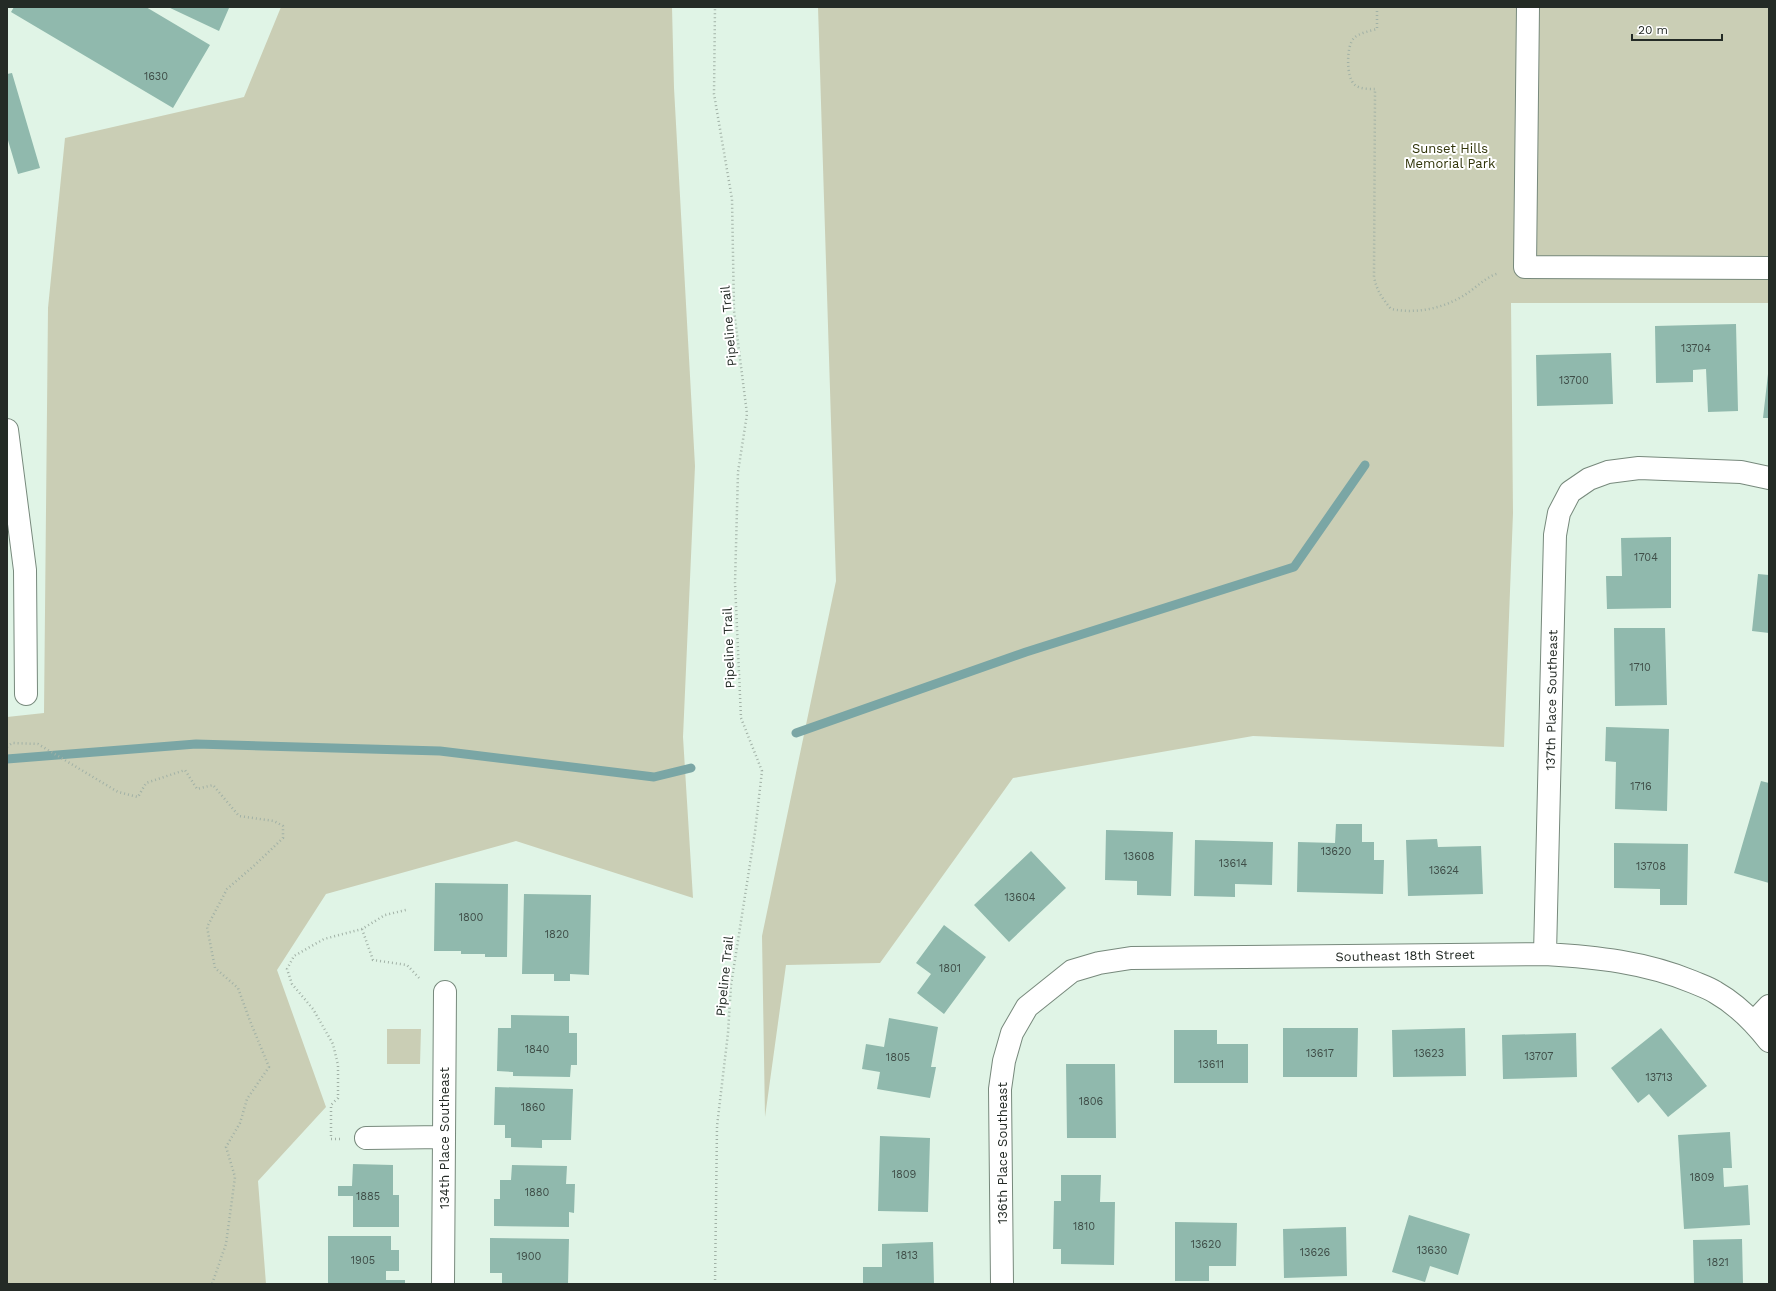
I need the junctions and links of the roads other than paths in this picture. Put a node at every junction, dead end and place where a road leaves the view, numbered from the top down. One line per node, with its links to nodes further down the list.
1 (1528, 7): 2 (street)
2 (1769, 268)
3 (7, 430): 4 (street)
4 (9, 466): 6 (street)
5 (1769, 478): 7 (street, 137th Place Southeast)
6 (26, 694)
7 (1545, 954): 9 (street, Southeast 18th Street); 11 (street, Southeast 18th Street)
8 (435, 988): 13 (street, 134th Place Southeast)
9 (1048, 989): 16 (street, 136th Place Southeast)
10 (1769, 1006): 11 (street)
11 (1754, 1022): 12 (street, Southeast 18th Street)
12 (1769, 1041)
13 (444, 1137): 14 (street); 15 (street, 134th Place Southeast)
14 (366, 1138)
15 (443, 1284)
16 (1002, 1284)

